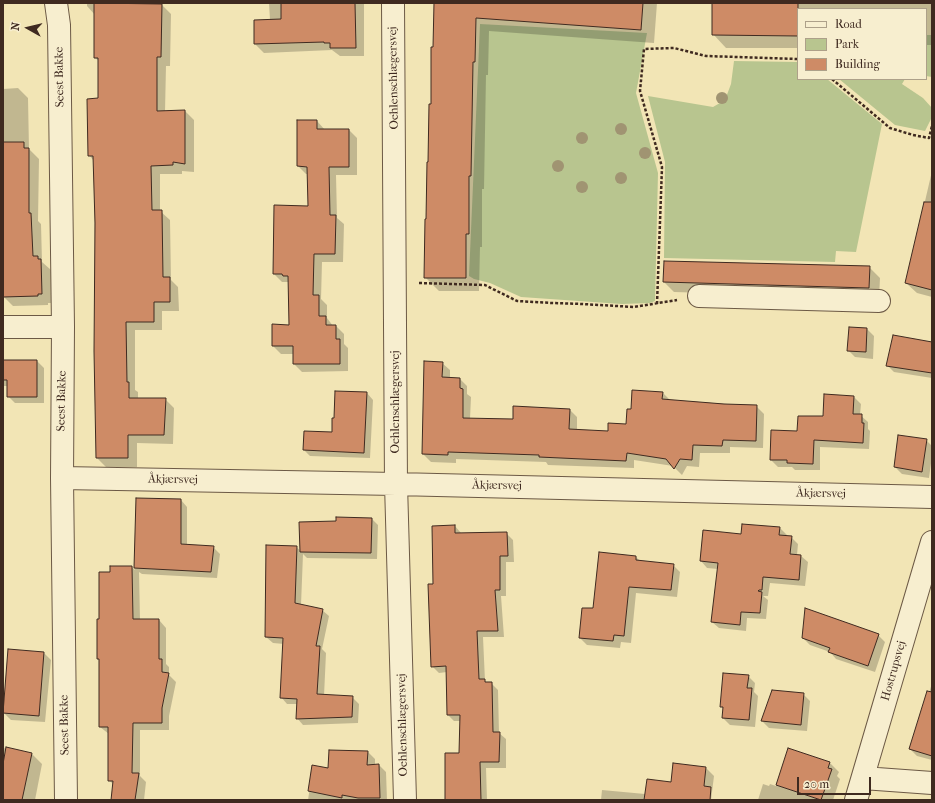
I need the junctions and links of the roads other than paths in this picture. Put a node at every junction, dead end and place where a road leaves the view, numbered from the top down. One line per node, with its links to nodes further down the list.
1 (56, 3): 6 (street, Seest Bakke)
2 (393, 3): 8 (street, Oehlenschlægersvej)
3 (699, 296): 4 (street)
4 (880, 301)
5 (3, 327): 6 (street)
6 (63, 327): 7 (street, Seest Bakke)
7 (62, 478): 8 (street, Åkjærsvej); 13 (street, Seest Bakke)
8 (396, 484): 9 (street, Åkjærsvej); 14 (street, Oehlenschlægersvej)
9 (932, 497)
10 (932, 542): 11 (street, Hostrupsvej)
11 (862, 778): 12 (street); 15 (street, Hostrupsvej)
12 (932, 783)
13 (66, 800)
14 (405, 800)
15 (856, 800)

